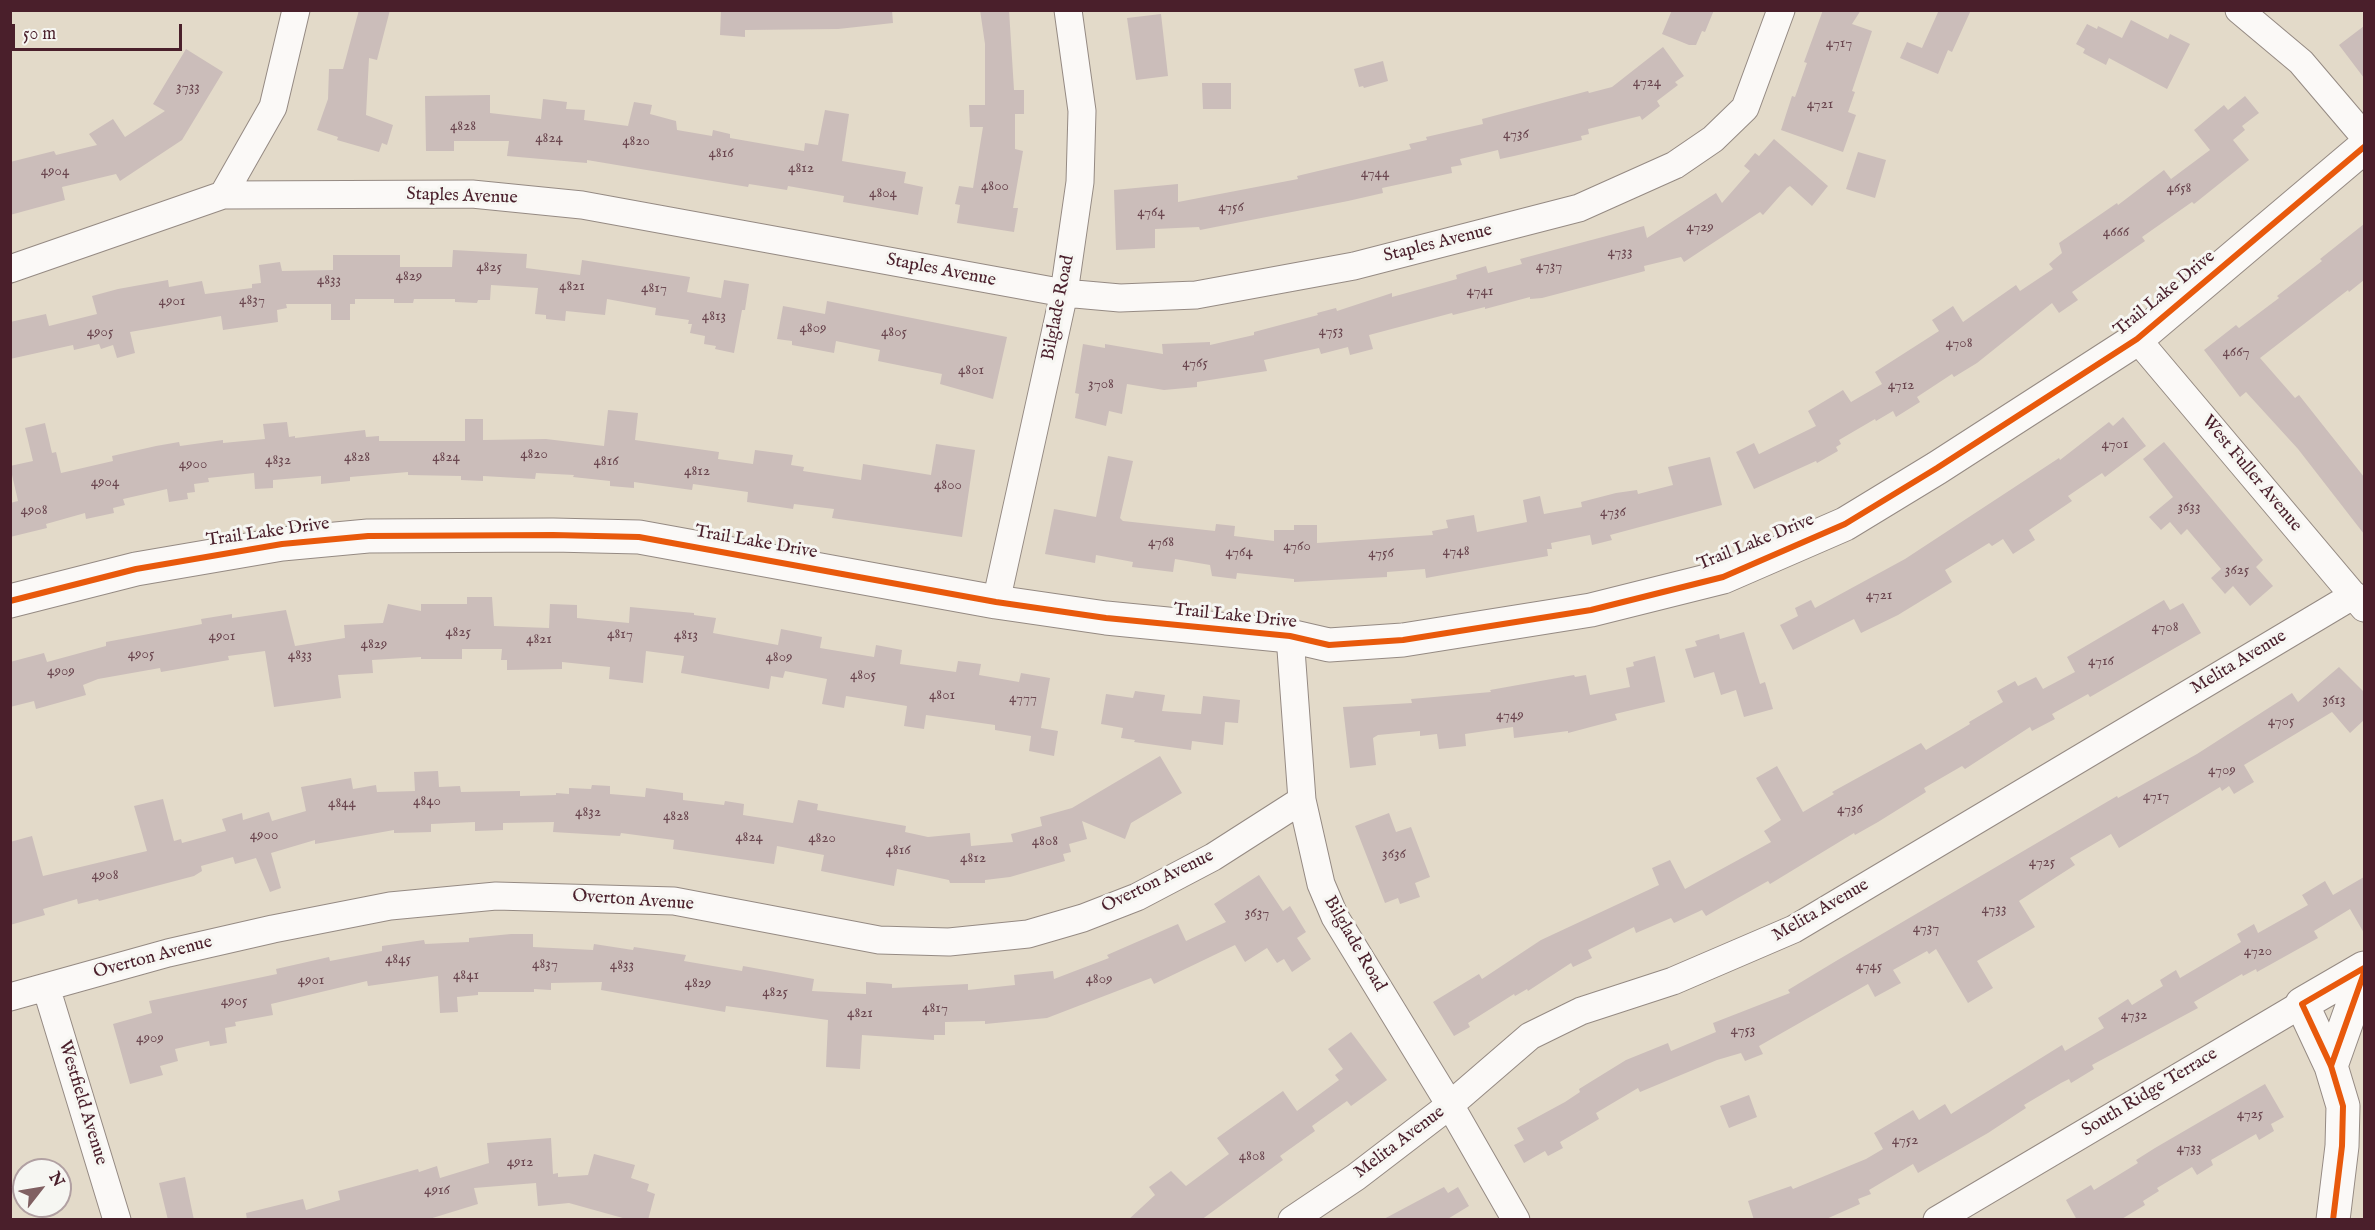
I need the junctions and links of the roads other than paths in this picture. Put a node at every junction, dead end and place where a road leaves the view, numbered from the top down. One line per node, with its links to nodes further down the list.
1 (296, 10): 7 (street)
2 (1068, 10): 9 (street, Bilglade Road)
3 (1781, 10): 9 (street, Staples Avenue)
4 (2239, 10): 5 (street)
5 (2364, 136)
6 (2364, 147): 10 (street, Trail Lake Drive)
7 (223, 195): 8 (street, Staples Avenue); 9 (street, Staples Avenue)
8 (10, 269)
9 (1064, 293): 13 (street, Bilglade Road)
10 (2137, 339): 12 (street, West Fuller Avenue); 14 (street, Trail Lake Drive)
11 (10, 601): 13 (street, Trail Lake Drive)
12 (2359, 601): 22 (street, Melita Avenue)
13 (996, 602): 14 (street, Trail Lake Drive)
14 (1290, 636): 15 (street, Bilglade Road)
15 (1302, 800): 18 (street, Overton Avenue); 22 (street, Bilglade Road)
16 (2364, 968): 20 (street, South Ridge Terrace)
17 (2364, 973): 21 (street)
18 (46, 987): 19 (street, Overton Avenue); 23 (street, Westfield Avenue)
19 (10, 996)
20 (2302, 1004): 21 (street); 26 (street, South Ridge Terrace)
21 (2331, 1066): 27 (street)
22 (1450, 1105): 24 (street, Melita Avenue); 25 (street, Bilglade Road)
23 (117, 1220)
24 (1292, 1220)
25 (1516, 1220)
26 (1937, 1220)
27 (2333, 1220)

